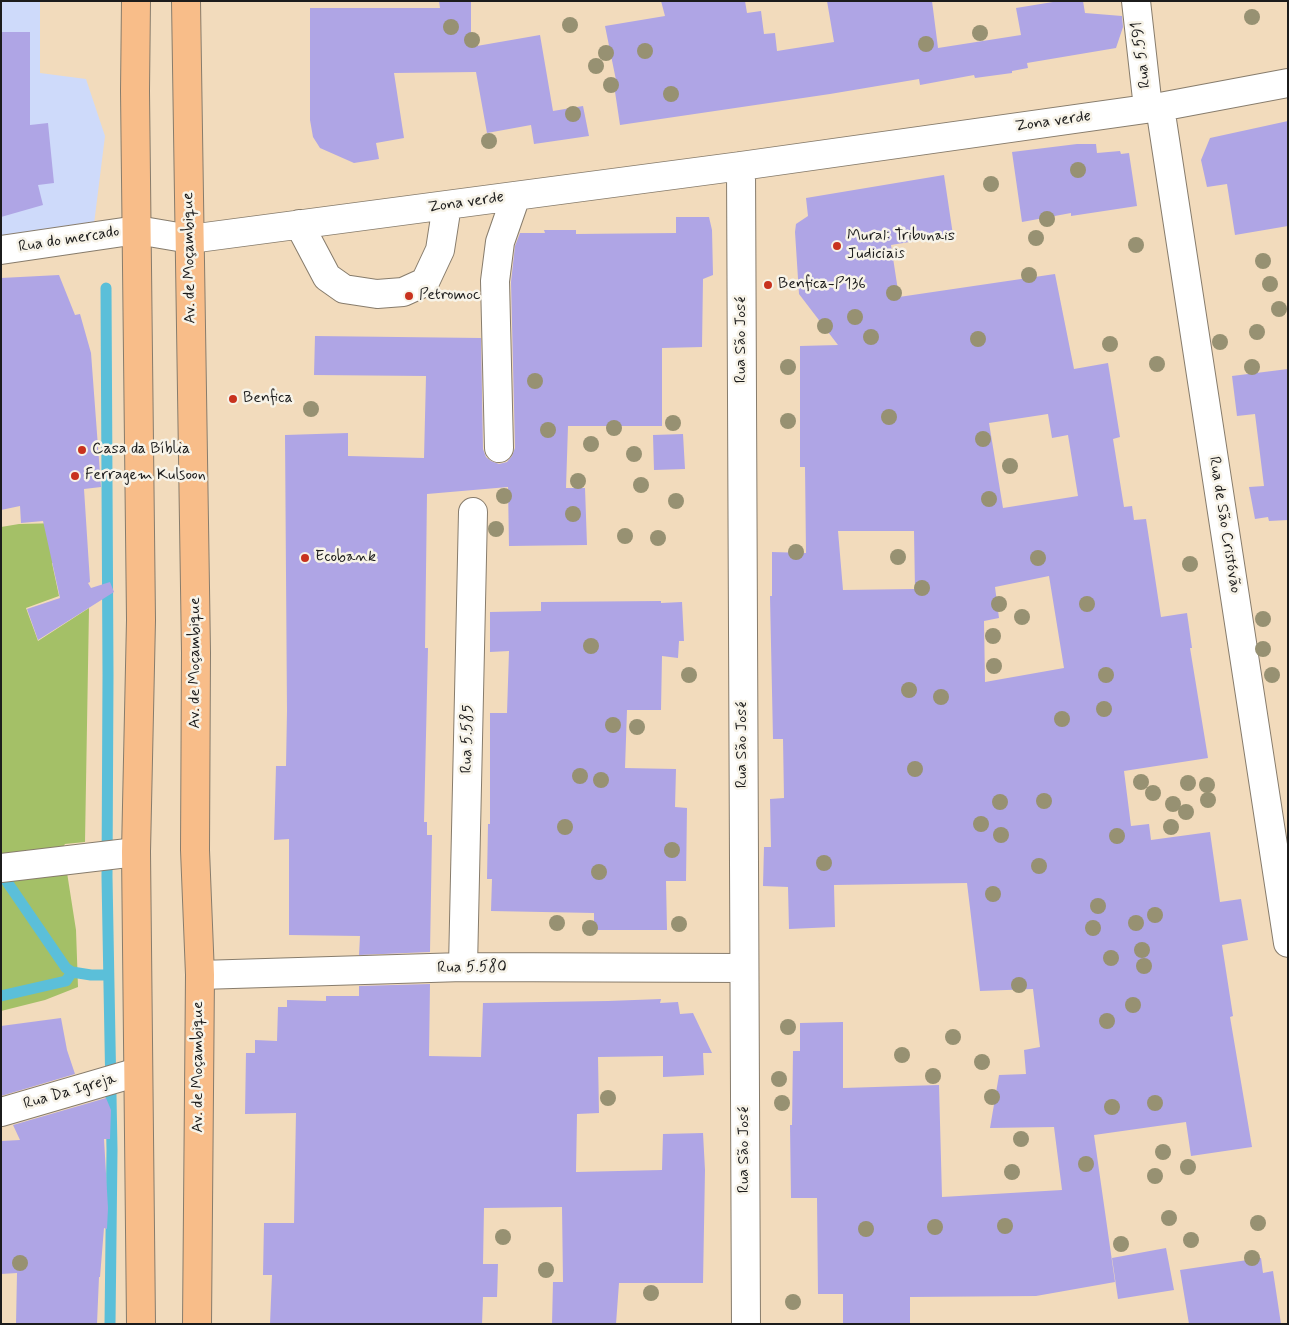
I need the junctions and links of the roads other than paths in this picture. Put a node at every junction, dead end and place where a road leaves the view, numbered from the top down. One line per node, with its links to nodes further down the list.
1 (136, 1): 10 (highway)
2 (186, 1): 11 (highway, Av. de Moçambique)
3 (1136, 1): 5 (street, Rua 5.591)
4 (1288, 83): 5 (street, Zona verde)
5 (1154, 108): 6 (street, Zona verde); 17 (street, Rua de São Cristóvão)
6 (741, 166): 7 (street, Zona verde); 19 (street, Rua São José)
7 (516, 196): 8 (street, Zona verde); 13 (street)
8 (447, 205): 9 (street, Zona verde); 9 (street)
9 (299, 224): 11 (street, Zona verde)
10 (136, 230): 11 (street, Rua do mercado); 12 (street, Rua do mercado); 15 (highway)
11 (190, 239): 20 (highway, Av. de Moçambique)
12 (1, 250)
13 (499, 448)
14 (472, 512): 18 (street, Rua 5.585)
15 (136, 852): 16 (street); 21 (highway)
16 (1, 868)
17 (1288, 943)
18 (463, 967): 19 (street, Rua 5.580); 20 (street, Rua 5.580)
19 (744, 968): 25 (street, Rua São José)
20 (200, 975): 24 (highway, Av. de Moçambique)
21 (138, 1072): 22 (street, Rua Da Igreja); 23 (highway)
22 (1, 1112)
23 (141, 1324)
24 (197, 1324)
25 (746, 1324)

